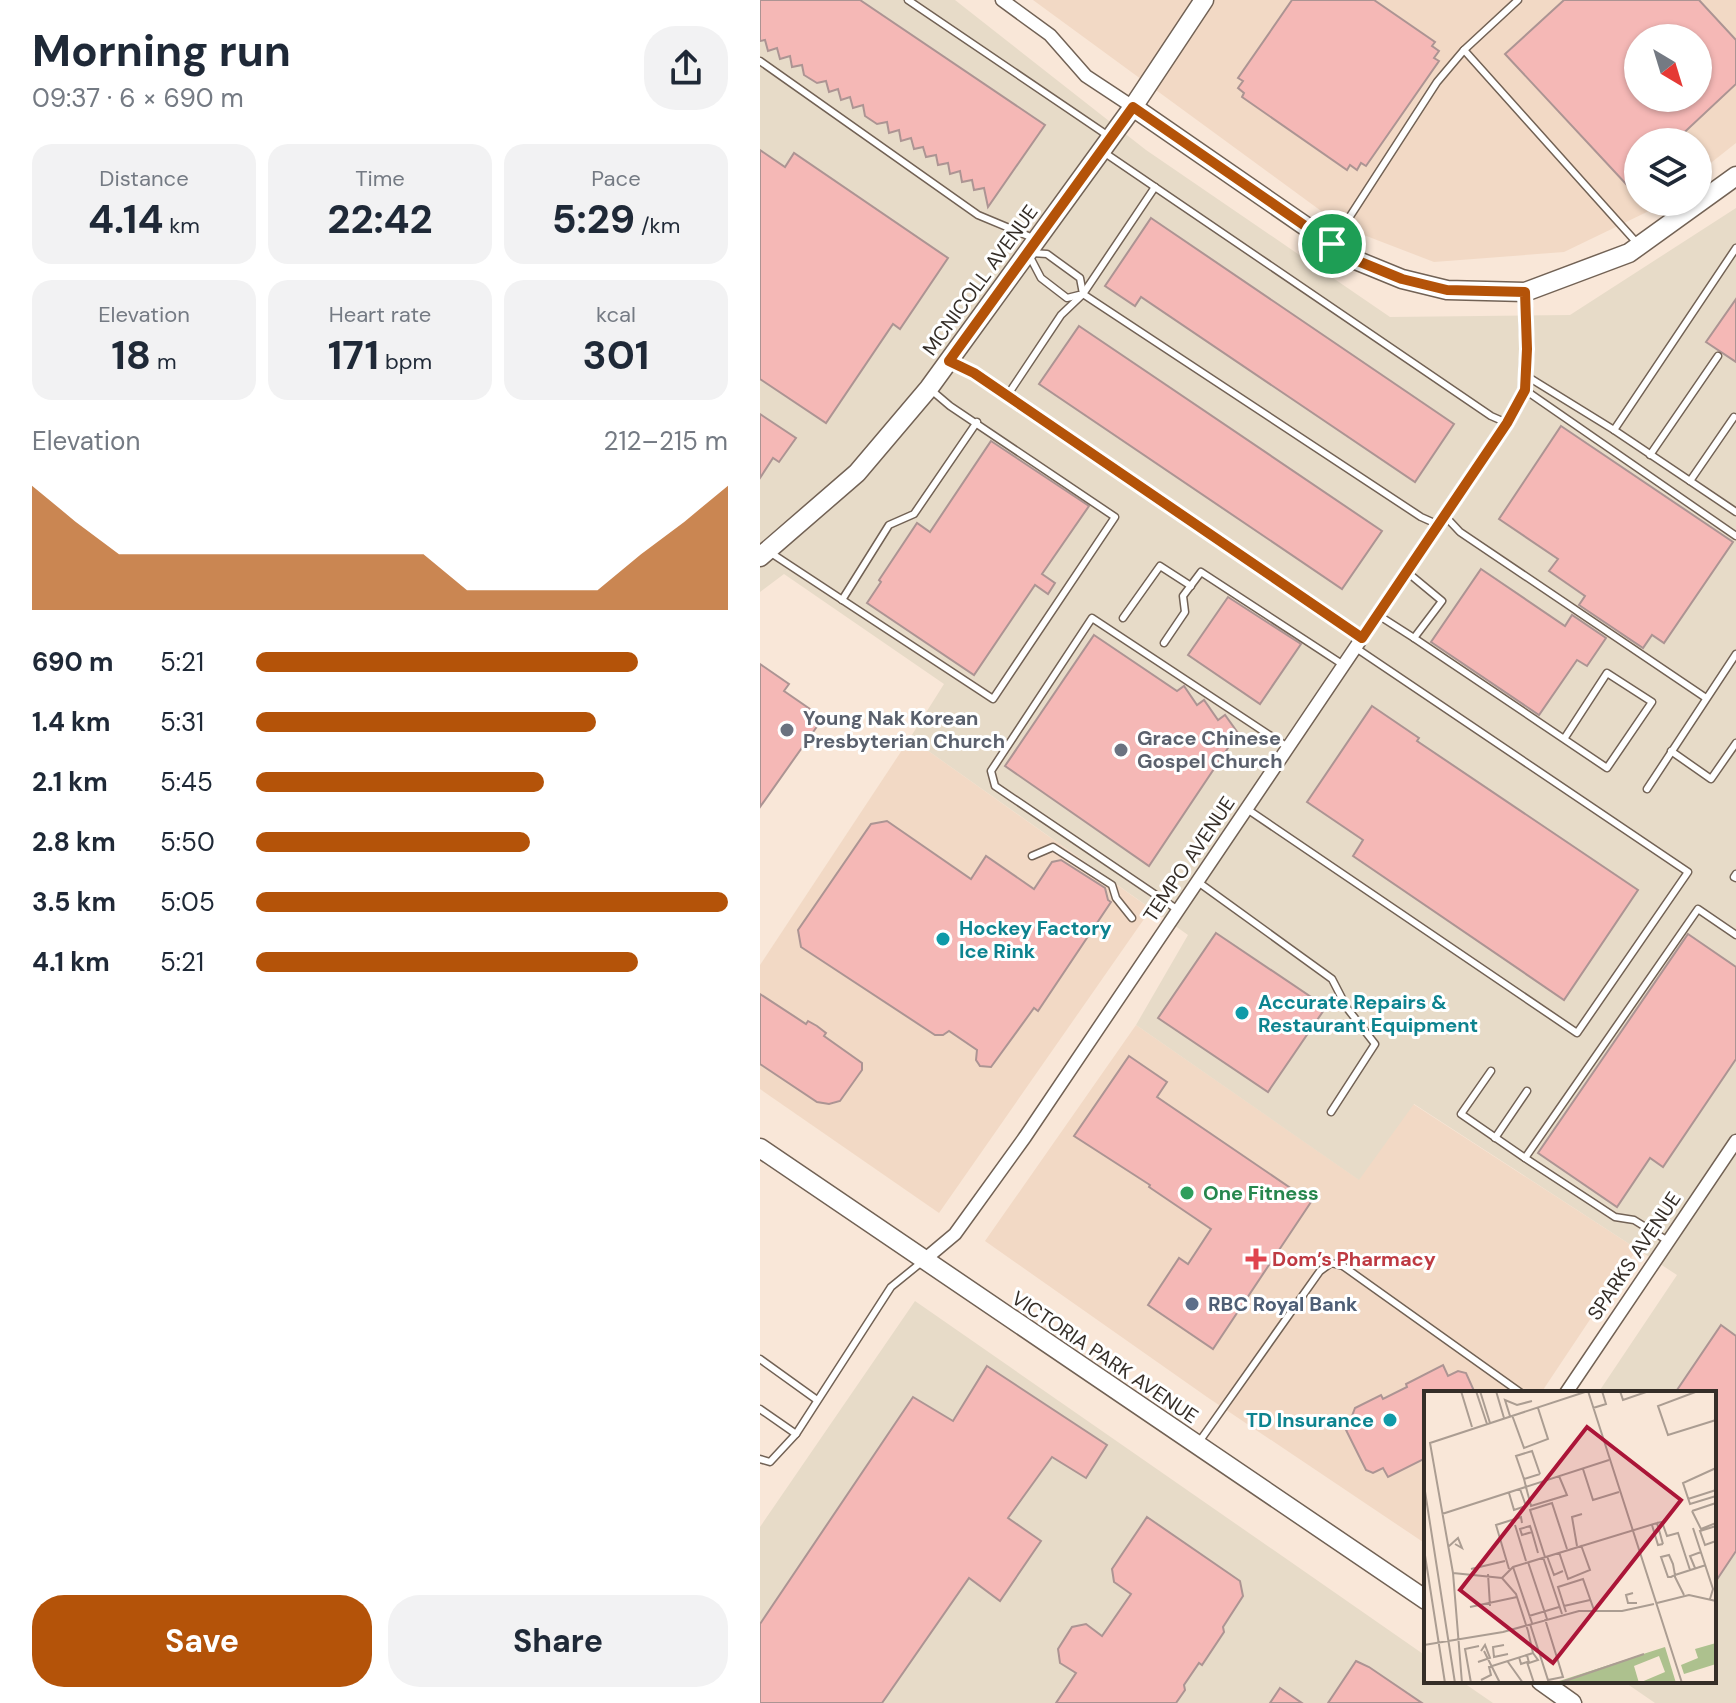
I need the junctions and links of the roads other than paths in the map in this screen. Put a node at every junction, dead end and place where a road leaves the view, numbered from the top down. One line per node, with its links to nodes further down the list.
1 (908, 0): 8 (lane)
2 (1002, 0): 7 (street)
3 (1204, 0): 7 (street, MCNICOLL AVENUE)
4 (1518, 0): 5 (lane)
5 (1464, 50): 11 (lane); 13 (lane)
6 (760, 61): 12 (lane)
7 (1133, 107): 8 (street, MCNICOLL AVENUE); 11 (street)
8 (1106, 144): 10 (lane); 12 (street, MCNICOLL AVENUE)
9 (1736, 176): 13 (street)
10 (1155, 187): 16 (lane); 25 (lane)
11 (1332, 244): 15 (street)
12 (1032, 246): 16 (lane); 16 (lane); 18 (street, MCNICOLL AVENUE)
13 (1639, 246): 15 (street)
14 (1736, 248): 26 (lane)
15 (1525, 292): 19 (street, TEMPO AVENUE)
16 (1083, 294): 22 (lane); 30 (lane)
17 (1718, 356): 27 (lane)
18 (949, 361): 20 (street, MCNICOLL AVENUE); 22 (lane)
19 (1525, 375): 21 (street, TEMPO AVENUE); 26 (lane)
20 (929, 388): 24 (lane); 32 (street, MCNICOLL AVENUE)
21 (1525, 390): 25 (street, TEMPO AVENUE); 31 (lane)
22 (1007, 396): 40 (lane)
23 (1734, 417): 28 (lane)
24 (977, 422): 35 (lane); 35 (lane)
25 (1507, 423): 30 (street, TEMPO AVENUE)
26 (1614, 430): 27 (lane)
27 (1650, 455): 28 (lane)
28 (1690, 481): 29 (lane)
29 (1736, 512)
30 (1442, 521): 33 (street, TEMPO AVENUE); 43 (lane)
31 (1736, 536)
32 (764, 554): 35 (lane)
33 (1407, 572): 36 (street, TEMPO AVENUE); 38 (lane)
34 (1191, 586): 37 (lane); 39 (lane); 42 (lane)
35 (842, 600)
36 (1378, 615): 38 (lane); 40 (street, TEMPO AVENUE)
37 (1123, 618)
38 (1414, 638): 44 (lane)
39 (1164, 643)
40 (1359, 643): 42 (street, TEMPO AVENUE); 49 (lane)
41 (1736, 656): 43 (lane)
42 (1345, 666): 46 (street, TEMPO AVENUE)
43 (1706, 698): 47 (lane)
44 (1564, 739): 44 (lane)
45 (1736, 743): 47 (lane)
46 (1289, 748): 49 (street, TEMPO AVENUE); 52 (lane)
47 (1671, 751): 48 (lane)
48 (1647, 789)
49 (1247, 809): 51 (street, TEMPO AVENUE)
50 (1032, 856): 53 (lane)
51 (1198, 882): 52 (street, TEMPO AVENUE); 57 (lane)
52 (1179, 910): 63 (street, TEMPO AVENUE)
53 (1132, 918)
54 (1736, 935): 61 (lane)
55 (1491, 1071): 58 (lane)
56 (1527, 1091): 58 (lane)
57 (1331, 1112)
58 (1495, 1138): 61 (lane)
59 (1736, 1141): 62 (street, SPARKS AVENUE)
60 (760, 1148): 63 (street, VICTORIA PARK AVENUE)
61 (1525, 1158): 62 (lane)
62 (1668, 1242): 66 (street, SPARKS AVENUE)
63 (924, 1260): 67 (lane); 70 (street, VICTORIA PARK AVENUE)
64 (760, 1359): 67 (lane)
65 (1518, 1391): 70 (lane)
66 (1567, 1391)
67 (817, 1400): 69 (lane)
68 (760, 1409): 69 (lane)
69 (796, 1434): 71 (lane)
70 (1197, 1445): 72 (street, VICTORIA PARK AVENUE)
71 (760, 1459)
72 (1424, 1599)
73 (1544, 1683): 74 (street)
74 (1572, 1703)

